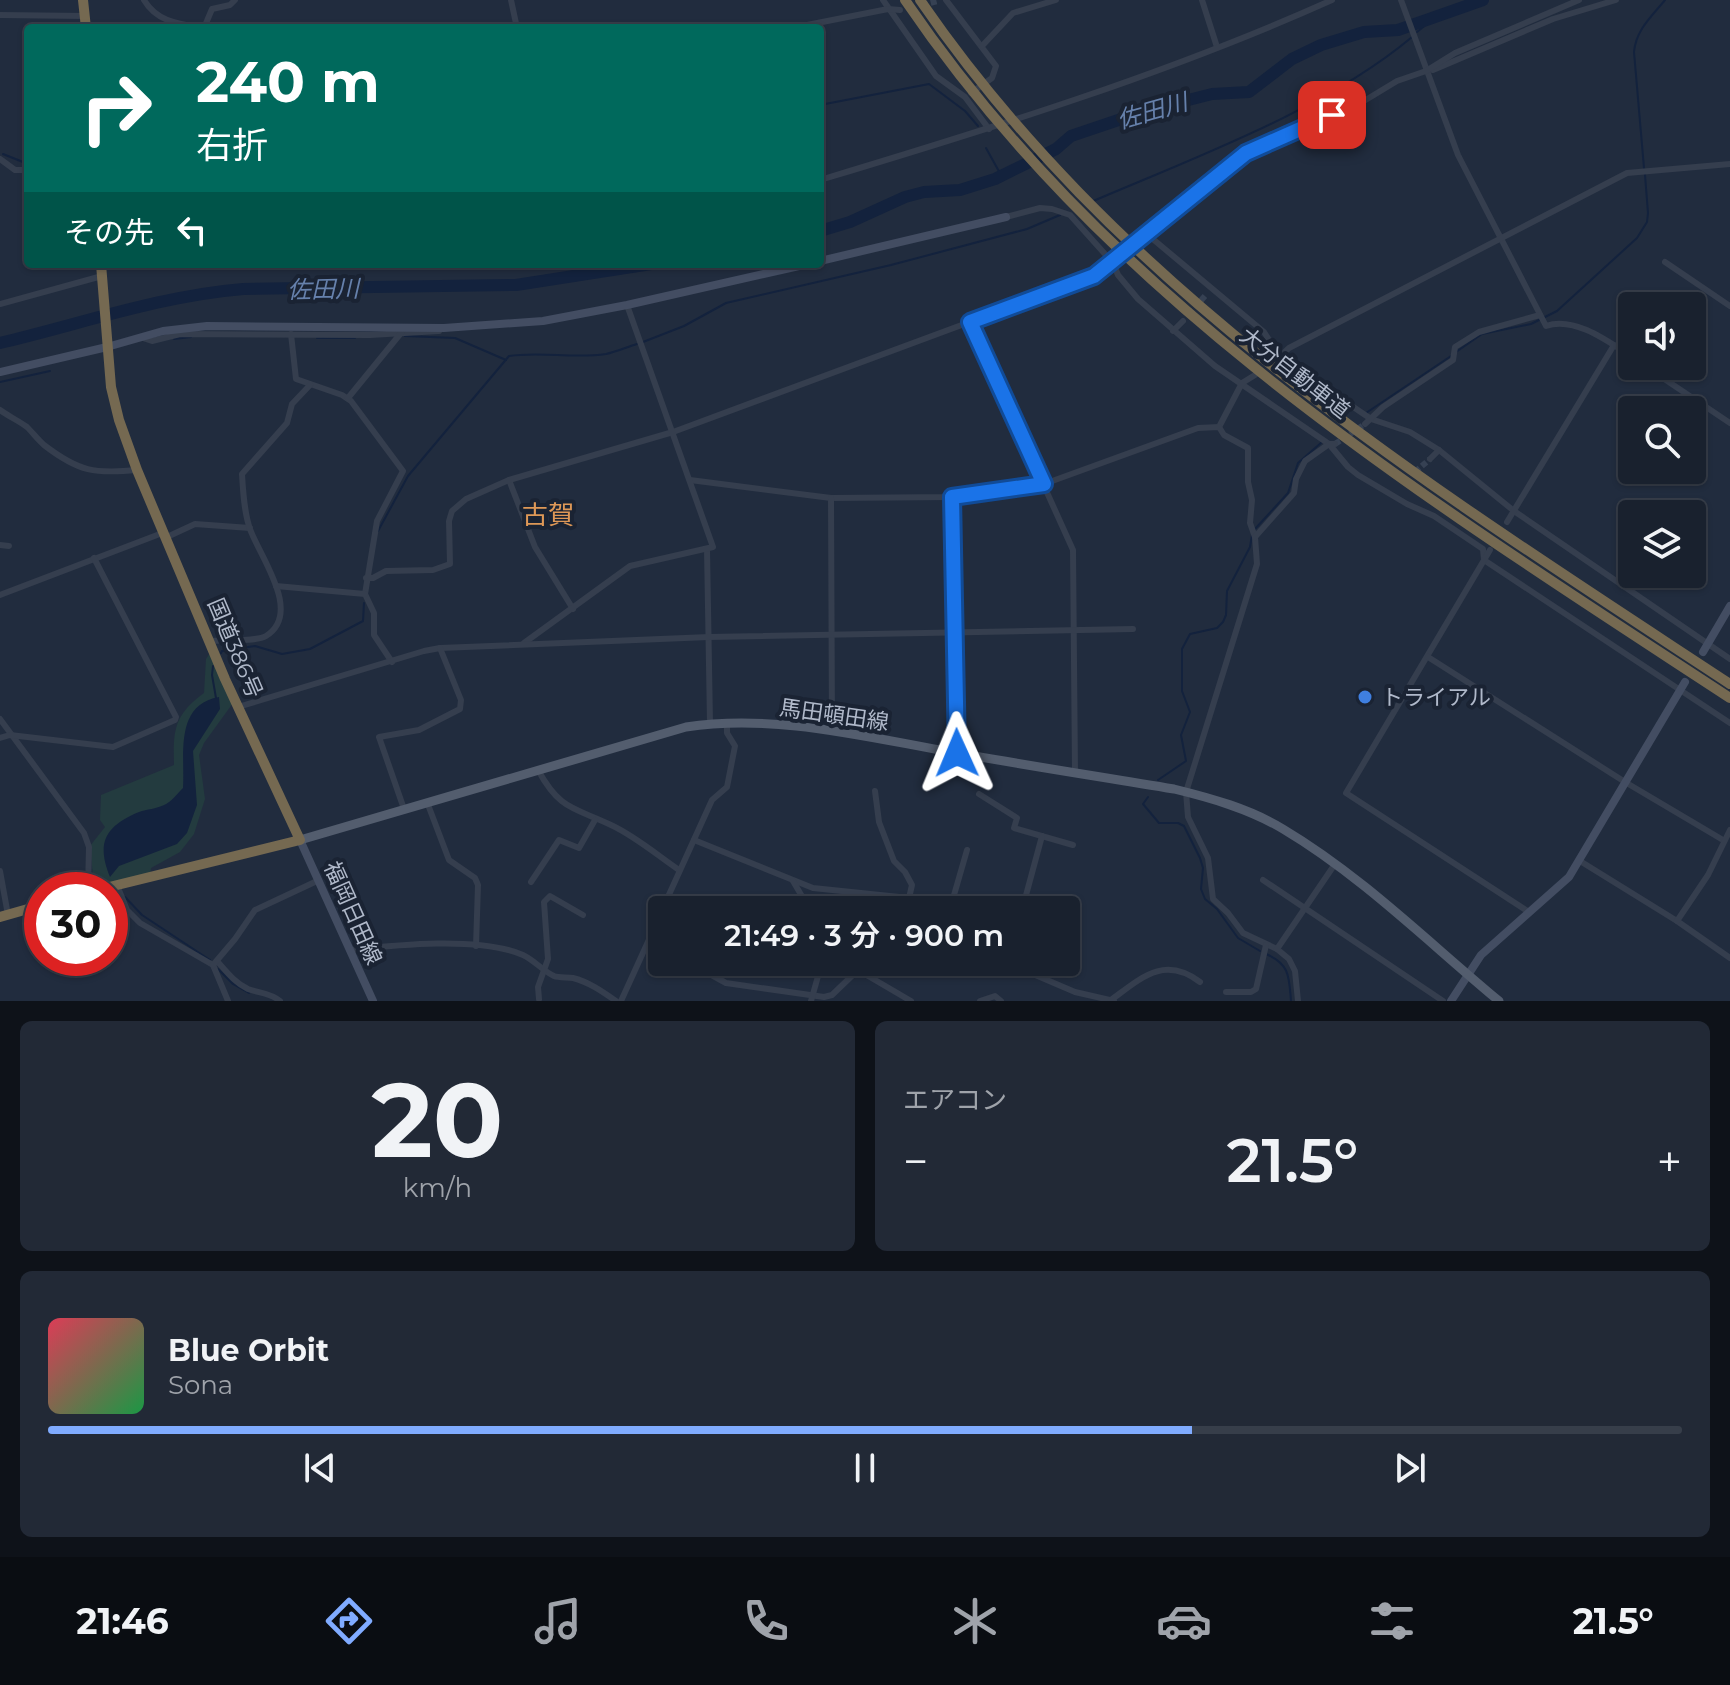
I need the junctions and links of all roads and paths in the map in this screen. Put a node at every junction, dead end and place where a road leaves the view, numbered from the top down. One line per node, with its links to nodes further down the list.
1 (83, 0): 18 (highway)
2 (144, 0): 19 (street)
3 (235, 0): 20 (street)
4 (511, 0): 21 (street)
5 (883, 0): 16 (street)
6 (920, 0): 28 (highway, 大分自動車道)
7 (947, 0): 14 (street); 24 (street)
8 (1056, 0): 24 (street)
9 (1202, 0): 25 (street)
10 (1332, 0): 25 (street)
11 (1401, 0): 27 (street)
12 (1579, 0): 23 (street)
13 (1616, 0): 26 (street)
14 (938, 1)
15 (902, 5): 16 (street); 28 (highway, 大分自動車道)
16 (888, 9): 22 (street); 29 (street)
17 (0, 15): 18 (street)
18 (86, 22)
19 (178, 24)
20 (205, 24)
21 (516, 24)
22 (812, 24)
23 (1495, 35): 26 (street); 27 (street)
24 (982, 46): 29 (street)
25 (1217, 47): 30 (street)
26 (1483, 49): 27 (street)
27 (1426, 73): 36 (street); 37 (street)
28 (967, 74): 108 (highway, 大分自動車道); 110 (highway, 大分自動車道)
29 (965, 97): 30 (street)
30 (989, 129): 34 (street)
31 (0, 159): 33 (street)
32 (1730, 164): 37 (street)
33 (24, 170)
34 (824, 179)
35 (1006, 217): 38 (street); 40 (street)
36 (1148, 235): 40 (street); 57 (street)
37 (1500, 237): 46 (street); 57 (street)
38 (824, 260)
39 (1665, 262): 45 (street)
40 (1113, 263): 48 (street); 50 (street)
41 (790, 268): 44 (street)
42 (101, 270): 43 (street); 54 (highway, 国道386号)
43 (0, 304)
44 (627, 305): 49 (street); 68 (street)
45 (1730, 306)
46 (1542, 319): 55 (street); 65 (street)
47 (1183, 321): 50 (street)
48 (970, 322): 68 (street); 75 (street)
49 (452, 327): 51 (street); 53 (street)
50 (1173, 331): 61 (street)
51 (401, 334): 52 (street); 63 (street)
52 (292, 336): 53 (street); 62 (street)
53 (140, 337): 54 (street)
54 (107, 344): 58 (street); 72 (highway, 国道386号)
55 (1614, 345): 56 (street); 78 (street)
56 (1618, 348)
57 (1278, 359): 65 (street)
58 (0, 372)
59 (1255, 375): 61 (street)
60 (1666, 380): 66 (street)
61 (1242, 383): 67 (street); 69 (street)
62 (310, 385): 63 (street); 80 (street)
63 (348, 398): 89 (street)
64 (0, 410): 72 (street)
65 (1366, 418): 70 (street)
66 (1730, 423)
67 (1219, 427): 75 (street); 81 (street)
68 (673, 432): 73 (street); 74 (street)
69 (1328, 442): 81 (street); 88 (street)
70 (1439, 450): 71 (street); 78 (street)
71 (1430, 459)
72 (137, 470): 82 (highway, 国道386号)
73 (509, 480): 89 (street); 94 (street)
74 (690, 480): 77 (street); 85 (street)
75 (1044, 484): 76 (street); 96 (street)
76 (952, 497): 77 (street); 97 (street)
77 (831, 498): 98 (street)
78 (1514, 511): 79 (street); 103 (street)
79 (1507, 522)
80 (250, 528): 82 (street); 90 (street)
81 (1254, 534): 124 (street)
82 (166, 535): 87 (street); 100 (highway, 国道386号)
83 (0, 545): 84 (street)
84 (9, 546)
85 (707, 549): 94 (street); 99 (street)
86 (1490, 550): 88 (street)
87 (94, 558): 92 (street); 117 (street)
88 (1484, 560): 104 (street); 109 (street)
89 (366, 578): 91 (street)
90 (276, 586): 91 (street); 100 (street)
91 (365, 594): 106 (street)
92 (0, 595)
93 (1730, 606): 103 (street)
94 (573, 609): 101 (street)
95 (1133, 629): 96 (street)
96 (1074, 630): 97 (street); 121 (street)
97 (955, 632): 98 (street); 119 (street)
98 (833, 635): 99 (street); 116 (street)
99 (709, 637): 101 (street); 114 (street)
100 (210, 643): 111 (highway, 国道386号)
101 (524, 643): 102 (street)
102 (440, 648): 106 (street); 127 (street)
103 (1705, 648): 105 (street)
104 (1428, 657): 122 (street); 155 (street)
105 (1730, 659)
106 (392, 662): 111 (street)
107 (1685, 682): 109 (street)
108 (1730, 684)
109 (1679, 690): 115 (street); 122 (street)
110 (1730, 698)
111 (238, 707): 131 (highway, 国道386号)
112 (0, 719): 117 (street)
113 (727, 721): 114 (main road, 馬田頓田線); 116 (main road, 馬田頓田線); 132 (street)
114 (710, 723): 120 (main road, 馬田頓田線)
115 (1730, 723)
116 (832, 732): 119 (main road, 馬田頓田線)
117 (10, 735): 118 (street); 140 (street)
118 (0, 738)
119 (957, 753): 121 (main road, 馬田頓田線)
120 (538, 770): 126 (main road, 馬田頓田線); 128 (street)
121 (1075, 772): 124 (main road, 馬田頓田線)
122 (1625, 782): 133 (street); 136 (street)
123 (875, 791): 149 (street)
124 (1186, 792): 137 (main road, 馬田頓田線); 161 (street)
125 (979, 794): 130 (street)
126 (427, 802): 127 (main road, 馬田頓田線); 160 (street)
127 (404, 809): 131 (main road, 馬田頓田線)
128 (595, 820): 138 (street); 145 (street)
129 (1730, 830): 133 (street)
130 (1042, 836): 134 (street); 151 (street)
131 (300, 840): 142 (street, 福岡日田線); 144 (highway)
132 (694, 840): 138 (street); 143 (street)
133 (1723, 840): 158 (street)
134 (1073, 845)
135 (967, 850): 150 (street)
136 (1580, 861): 155 (street); 158 (street)
137 (1335, 864): 153 (street); 167 (main road, 馬田頓田線)
138 (679, 870): 146 (street)
139 (0, 871): 157 (street)
140 (88, 872)
141 (1263, 880): 153 (street)
142 (317, 881): 163 (street, 福岡日田線); 165 (street)
143 (793, 881): 147 (street); 148 (street)
144 (128, 882)
145 (531, 882)
146 (668, 896)
147 (802, 896)
148 (884, 896)
149 (909, 896)
150 (956, 896)
151 (1026, 896)
152 (128, 908): 165 (street)
153 (1305, 908): 162 (street); 186 (street)
154 (24, 910): 157 (highway)
155 (1529, 912): 167 (street)
156 (583, 915): 166 (street)
157 (4, 916)
158 (1677, 921): 164 (street)
159 (648, 942): 180 (street)
160 (476, 946): 163 (street); 166 (street)
161 (1265, 949): 162 (street); 173 (street)
162 (1277, 949): 185 (street)
163 (350, 950): 179 (street, 福岡日田線)
164 (1730, 958)
165 (215, 963): 177 (street); 178 (street)
166 (546, 969): 175 (street); 180 (street)
167 (1467, 975): 187 (street); 188 (main road, 馬田頓田線)
168 (713, 976): 174 (street)
169 (818, 976): 174 (street)
170 (1038, 976): 172 (street)
171 (1200, 982): 176 (street)
172 (1075, 992): 176 (street); 184 (street)
173 (1226, 992)
174 (813, 998): 181 (street)
175 (539, 999)
176 (1113, 1000)
177 (228, 1001)
178 (280, 1001)
179 (373, 1001)
180 (619, 1001)
181 (911, 1001)
182 (980, 1001): 183 (street)
183 (1001, 1001)
184 (1071, 1001)
185 (1298, 1001)
186 (1443, 1001)
187 (1451, 1001)
188 (1499, 1001)

